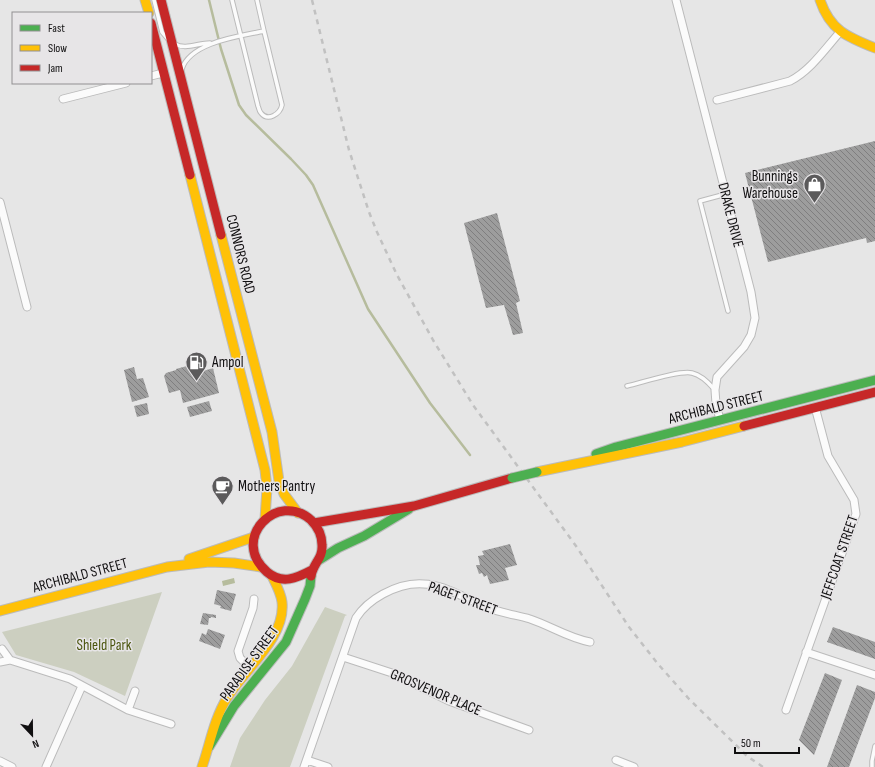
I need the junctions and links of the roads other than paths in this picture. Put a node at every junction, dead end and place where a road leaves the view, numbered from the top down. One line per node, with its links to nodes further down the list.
1 (145, 0): 8 (street)
2 (154, 0): 13 (lane)
3 (162, 0): 13 (street, CONNORS ROAD)
4 (232, 0): 12 (lane)
5 (257, 0): 10 (lane)
6 (676, 0): 22 (street, DRAKE DRIVE)
7 (820, 0): 11 (street)
8 (148, 12)
9 (152, 27): 16 (street, CONNORS ROAD)
10 (264, 31): 12 (lane); 12 (lane)
11 (840, 32): 15 (street); 21 (street)
12 (241, 35): 14 (lane)
13 (172, 42): 14 (lane); 17 (street, CONNORS ROAD)
14 (212, 43): 17 (lane)
15 (875, 48)
16 (163, 73): 18 (street); 37 (street, CONNORS ROAD)
17 (180, 74): 36 (street, CONNORS ROAD)
18 (152, 76)
19 (122, 84): 20 (street)
20 (63, 99)
21 (717, 100)
22 (726, 194): 25 (lane); 28 (street, DRAKE DRIVE)
23 (0, 202): 24 (street)
24 (27, 307)
25 (728, 312)
26 (875, 380): 30 (street, ARCHIBALD STREET)
27 (627, 386): 28 (lane)
28 (715, 390): 32 (street, DRAKE DRIVE)
29 (875, 392): 31 (street, ARCHIBALD STREET)
30 (812, 396): 31 (street); 32 (street, ARCHIBALD STREET)
31 (815, 407): 33 (street, ARCHIBALD STREET); 49 (street, JEFFCOAT STREET)
32 (720, 420): 33 (street); 34 (street, ARCHIBALD STREET)
33 (723, 431): 34 (street, ARCHIBALD STREET)
34 (566, 465): 35 (street, ARCHIBALD STREET, bridge)
35 (414, 506): 38 (street, ARCHIBALD STREET); 40 (street, ARCHIBALD STREET)
36 (298, 512): 37 (street); 38 (street)
37 (265, 519): 39 (street)
38 (314, 523): 40 (street)
39 (254, 537): 41 (street, ARCHIBALD STREET); 42 (street)
40 (319, 560): 43 (street)
41 (167, 567): 42 (street, ARCHIBALD STREET); 46 (street, ARCHIBALD STREET)
42 (260, 567): 44 (street)
43 (312, 570): 44 (street); 62 (street, PARADISE STREET)
44 (272, 576): 53 (street, PARADISE STREET)
45 (254, 599): 53 (street, PARADISE STREET)
46 (0, 611)
47 (590, 642): 50 (street, PAGET STREET)
48 (2, 649): 51 (street)
49 (806, 652): 54 (street); 58 (street, JEFFCOAT STREET)
50 (343, 657): 60 (street, GROSVENOR PLACE); 63 (street, PAGET STREET)
51 (10, 660): 52 (street); 55 (street)
52 (0, 662)
53 (250, 667): 62 (street, PARADISE STREET)
54 (875, 675)
55 (82, 686): 57 (street); 67 (street)
56 (135, 691): 57 (street)
57 (128, 710): 59 (street)
58 (786, 710)
59 (171, 724)
60 (529, 730)
61 (875, 746): 72 (lane)
62 (209, 747): 68 (street, PARADISE STREET)
63 (307, 760): 69 (street, PAGET STREET); 70 (street)
64 (616, 760): 71 (street)
65 (0, 761): 66 (street)
66 (12, 767)
67 (46, 767)
68 (202, 767)
69 (304, 767)
70 (328, 767)
71 (634, 767)
72 (872, 767)

